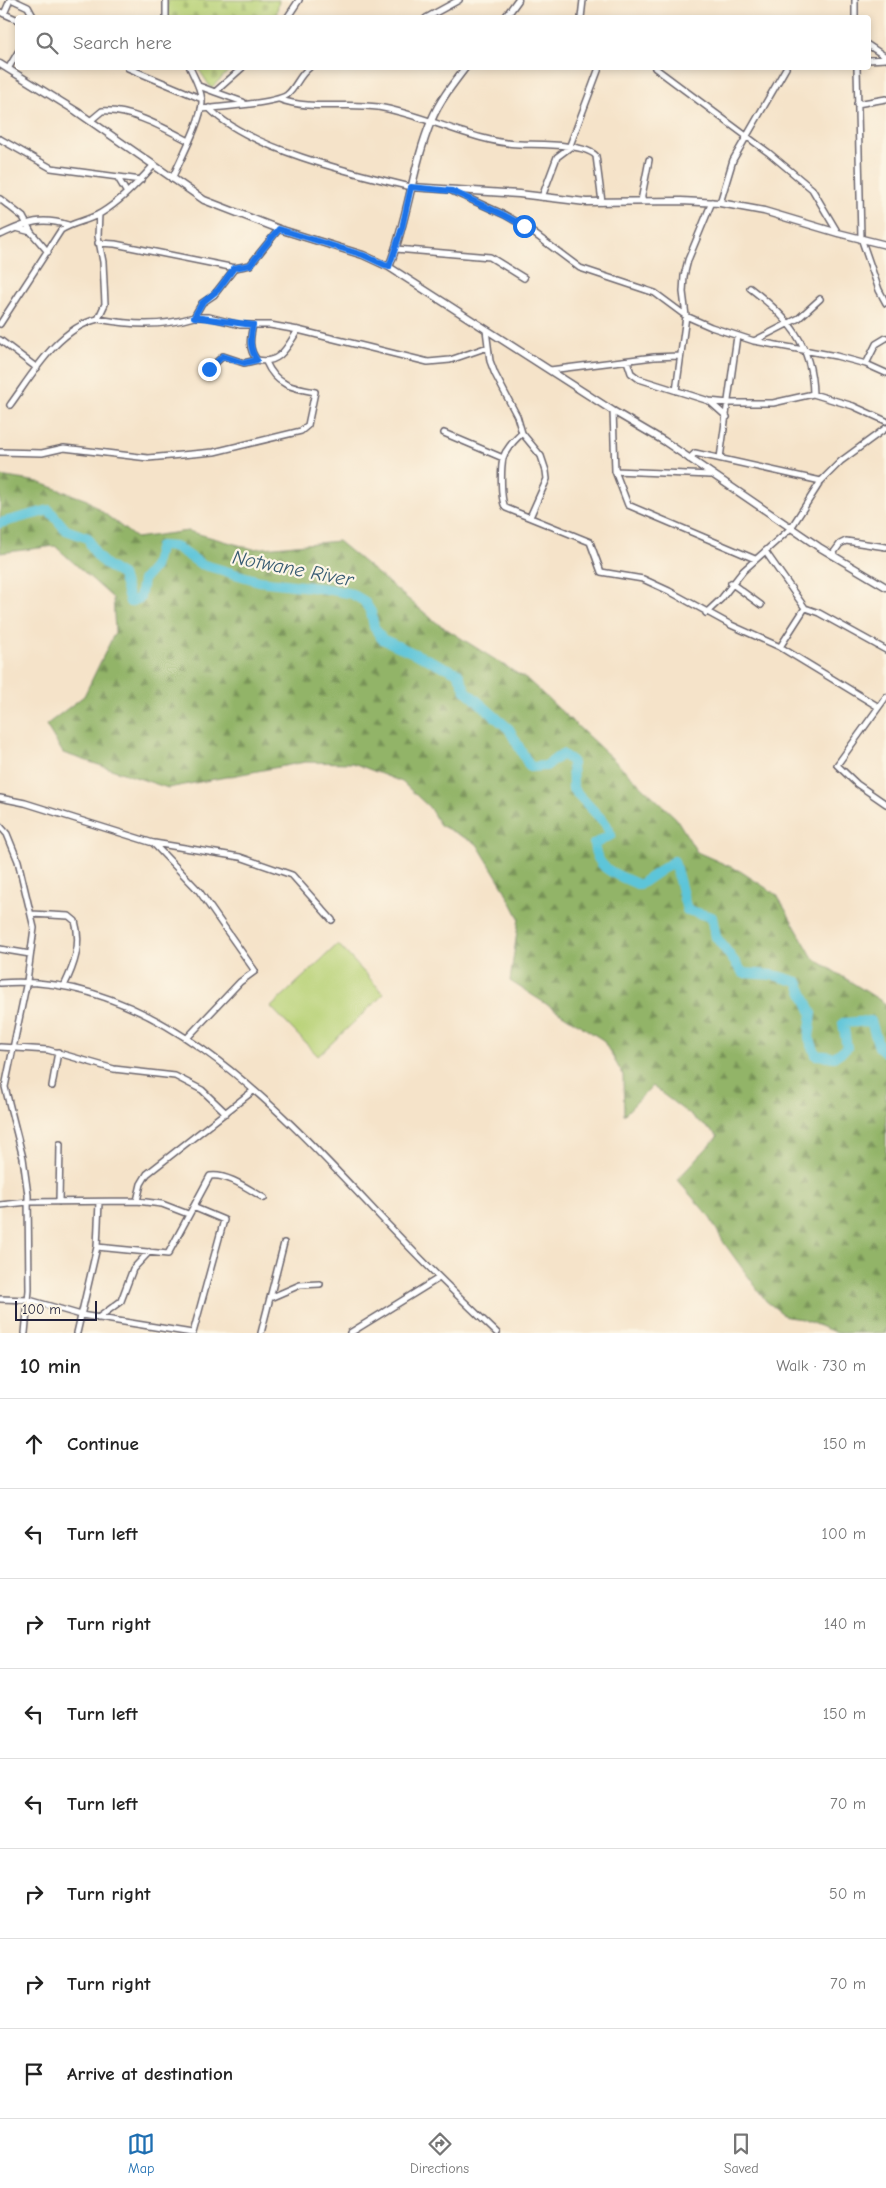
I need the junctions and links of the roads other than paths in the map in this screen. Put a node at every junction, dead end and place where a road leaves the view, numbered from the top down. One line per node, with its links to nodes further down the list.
1 (12, 0): 8 (street); 9 (street)
2 (166, 0): 10 (street)
3 (299, 0): 11 (street)
4 (459, 0): 12 (street)
5 (518, 0): 13 (street)
6 (582, 0): 14 (street)
7 (854, 0): 15 (street)
8 (2, 13): 16 (street)
9 (32, 15)
10 (166, 15)
11 (289, 15)
12 (433, 15)
13 (507, 15)
14 (581, 15)
15 (855, 15)
16 (15, 19)
17 (871, 47): 19 (street)
18 (15, 57): 22 (street)
19 (886, 58): 20 (street)
20 (871, 60)
21 (0, 64): 22 (street)
22 (8, 69): 41 (street)
23 (133, 70): 34 (street)
24 (191, 70): 32 (street)
25 (240, 70): 33 (street)
26 (306, 70): 35 (street)
27 (464, 70): 42 (street)
28 (598, 70): 46 (street)
29 (658, 70): 43 (street)
30 (785, 70): 43 (street)
31 (857, 70): 38 (street)
32 (199, 86): 33 (street); 34 (street)
33 (215, 92): 37 (street)
34 (202, 99): 40 (street)
35 (279, 99): 37 (street); 42 (street)
36 (886, 100): 38 (street)
37 (246, 103): 39 (street)
38 (858, 104): 69 (street)
39 (209, 108): 40 (street); 52 (street)
40 (201, 109): 45 (street)
41 (90, 121): 45 (street); 48 (street)
42 (431, 121): 46 (street); 52 (street)
43 (746, 136): 60 (street); 67 (street)
44 (0, 140): 49 (street)
45 (189, 141): 50 (street)
46 (569, 148): 55 (street); 57 (street)
47 (649, 160): 58 (street)
48 (154, 166): 50 (street); 51 (street)
49 (118, 178): 51 (street); 54 (street)
50 (172, 178): 65 (street)
51 (141, 180): 54 (street)
52 (411, 187): 53 (street); 72 (street)
53 (452, 191): 55 (street); 80 (street)
54 (127, 193): 61 (street)
55 (542, 197): 57 (street)
56 (0, 199): 62 (street)
57 (602, 202): 58 (street)
58 (641, 202): 59 (street)
59 (712, 202): 60 (street); 80 (street)
60 (720, 203): 67 (street)
61 (99, 214): 63 (street); 70 (street)
62 (26, 223): 63 (street); 64 (street); 66 (street)
63 (68, 225): 73 (street)
64 (16, 228): 66 (street); 68 (street)
65 (279, 229): 74 (street); 75 (street)
66 (31, 232): 73 (street)
67 (838, 233): 69 (street)
68 (0, 235)
69 (861, 238): 71 (street); 79 (street)
70 (98, 243): 75 (street); 82 (street)
71 (886, 245)
72 (396, 249): 74 (street); 76 (street)
73 (48, 252): 83 (street)
74 (389, 267): 87 (street)
75 (234, 268): 81 (street)
76 (524, 278)
77 (750, 288): 84 (street)
78 (820, 299): 84 (street)
79 (886, 303)
80 (686, 316): 88 (street); 94 (street)
81 (194, 317): 82 (street); 85 (street)
82 (98, 319): 99 (street)
83 (0, 324)
84 (789, 324): 91 (street); 93 (street)
85 (253, 325): 86 (street); 95 (street)
86 (298, 330): 92 (street); 97 (street)
87 (486, 330): 92 (street); 101 (street)
88 (737, 336): 91 (street); 106 (street)
89 (886, 338): 98 (street)
90 (0, 340): 99 (street)
91 (754, 341): 93 (street)
92 (488, 347): 113 (street)
93 (806, 351): 98 (street); 104 (street)
94 (679, 356): 96 (street); 103 (street)
95 (257, 360): 97 (street); 100 (street)
96 (627, 361): 101 (street); 103 (street)
97 (266, 362): 114 (street)
98 (866, 364): 102 (street)
99 (37, 368): 107 (street)
100 (209, 369)
101 (550, 370): 108 (street)
102 (886, 373)
103 (676, 391): 105 (street)
104 (813, 394): 106 (street); 110 (street)
105 (709, 401): 106 (street); 109 (street)
106 (729, 403): 109 (street)
107 (10, 405)
108 (613, 411): 117 (street); 118 (street)
109 (727, 417): 116 (street)
110 (886, 421)
111 (886, 428): 120 (street)
112 (444, 433): 115 (street)
113 (522, 433): 115 (street); 121 (street)
114 (0, 452)
115 (503, 458): 121 (street)
116 (720, 458): 117 (street); 120 (street)
117 (689, 459): 119 (street)
118 (615, 471): 119 (street); 126 (street)
119 (711, 475): 122 (street)
120 (821, 481): 122 (street)
121 (530, 518): 131 (street)
122 (790, 528): 124 (street); 125 (street)
123 (886, 547): 125 (street)
124 (765, 551): 126 (street); 130 (street)
125 (832, 555): 128 (street)
126 (755, 560): 127 (street)
127 (731, 584): 129 (street); 131 (street)
128 (886, 587)
129 (761, 605)
130 (805, 608): 132 (street); 133 (street)
131 (706, 613): 132 (street)
132 (780, 647): 135 (street)
133 (886, 650)
134 (885, 700): 135 (street)
135 (877, 706): 137 (street)
136 (0, 798): 139 (street)
137 (886, 804)
138 (0, 826): 140 (street)
139 (153, 843): 141 (street); 147 (street)
140 (32, 914): 143 (street); 146 (street)
141 (332, 920)
142 (0, 949): 143 (street)
143 (30, 954): 144 (street)
144 (27, 981): 145 (street); 146 (street); 149 (street)
145 (0, 983)
146 (64, 986): 147 (street)
147 (188, 1037): 152 (street)
148 (0, 1047): 149 (street)
149 (12, 1048): 150 (street); 157 (street)
150 (58, 1052): 151 (street); 153 (street)
151 (52, 1086)
152 (254, 1091): 153 (street); 166 (street)
153 (226, 1112): 156 (street)
154 (60, 1144): 158 (street)
155 (264, 1198): 161 (street)
156 (136, 1201): 159 (street); 162 (street)
157 (28, 1202): 158 (street); 160 (street); 170 (street)
158 (59, 1202): 159 (street)
159 (99, 1202): 164 (street)
160 (0, 1205)
161 (192, 1207): 162 (street); 175 (street)
162 (188, 1214): 165 (street)
163 (284, 1243): 168 (street)
164 (97, 1247): 165 (street); 171 (street)
165 (149, 1252): 172 (street)
166 (440, 1278): 177 (street); 178 (street)
167 (320, 1284): 168 (street)
168 (270, 1298): 176 (street)
169 (0, 1299): 170 (street)
170 (29, 1300): 171 (street); 173 (street)
171 (81, 1315): 172 (street); 174 (street)
172 (98, 1318): 175 (street)
173 (26, 1333)
174 (77, 1333)
175 (190, 1333)
176 (260, 1333)
177 (348, 1333)
178 (497, 1333)

